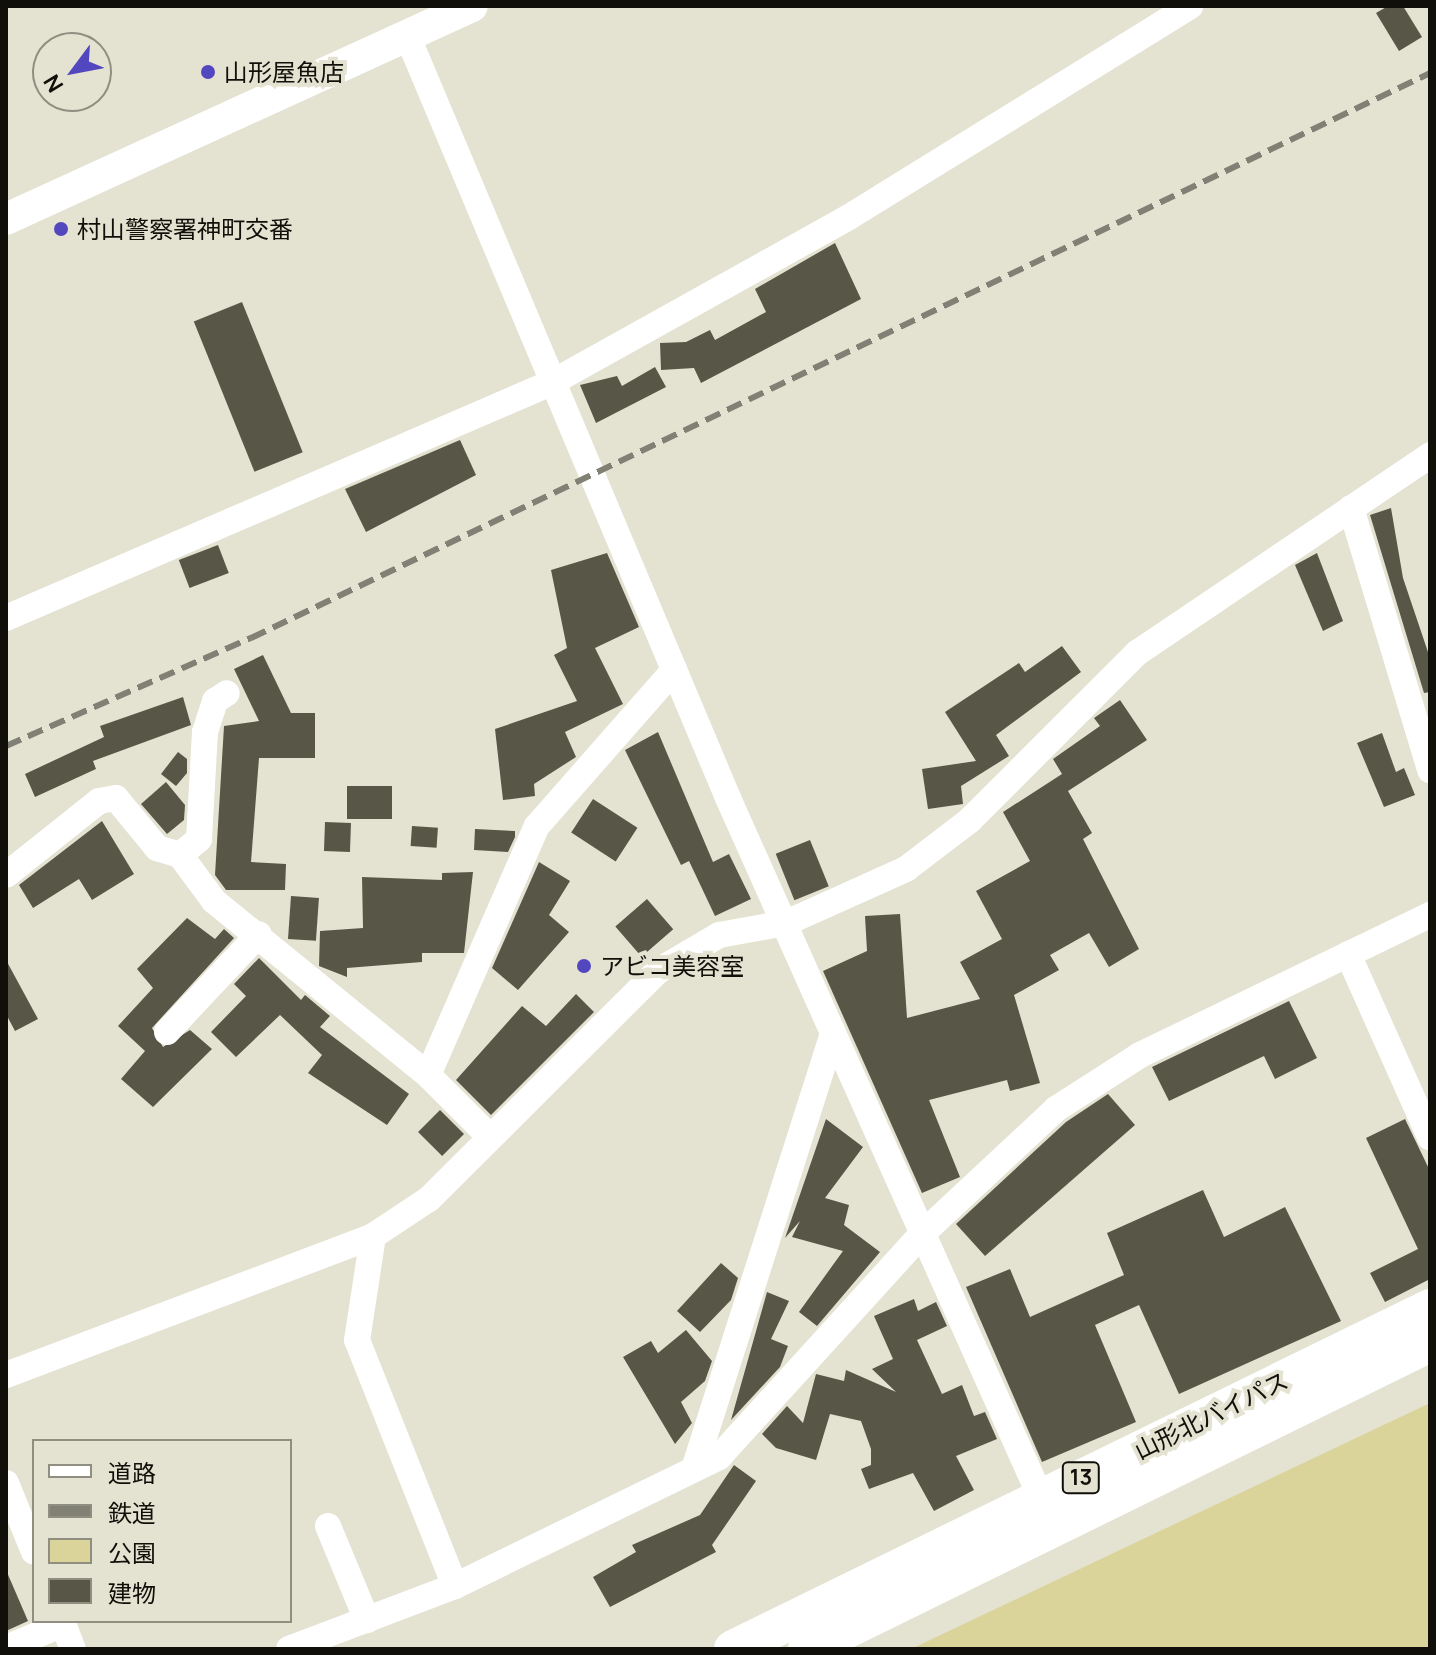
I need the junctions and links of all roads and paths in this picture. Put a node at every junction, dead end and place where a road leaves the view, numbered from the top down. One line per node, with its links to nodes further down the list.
1 (472, 6): 3 (main road)
2 (1190, 6): 5 (street)
3 (407, 35): 4 (main road); 5 (street)
4 (11, 208)
5 (551, 383): 8 (street); 9 (street)
6 (1430, 455): 7 (street)
7 (1351, 508): 11 (street); 16 (street)
8 (6, 618)
9 (674, 670): 16 (street); 21 (street)
10 (227, 693): 13 (street)
11 (1420, 712): 12 (street)
12 (1430, 770)
13 (180, 855): 14 (street); 17 (street)
14 (6, 875)
15 (1430, 915): 18 (street)
16 (786, 923): 20 (street); 22 (street)
17 (259, 934): 19 (street); 21 (street)
18 (1348, 954): 23 (street); 24 (street)
19 (167, 1032)
20 (832, 1037): 24 (street); 29 (street)
21 (428, 1075): 22 (street)
22 (490, 1137): 25 (street)
23 (1430, 1137)
24 (921, 1235): 29 (street); 31 (street)
25 (373, 1236): 28 (street); 34 (street)
26 (1430, 1308): 31 (highway, 山形北バイパス / 13)
27 (1430, 1343): 42 (highway, 山形北バイパス / 13)
28 (6, 1375)
29 (694, 1469): 34 (street)
30 (6, 1483): 33 (street)
31 (1041, 1498): 41 (highway, 山形北バイパス / 13)
32 (328, 1526): 35 (street)
33 (32, 1547)
34 (455, 1586): 35 (street)
35 (367, 1620): 40 (street)
36 (61, 1623): 38 (street)
37 (63, 1623): 39 (street)
38 (6, 1648)
39 (73, 1649)
40 (289, 1649)
41 (733, 1649)
42 (807, 1649)

